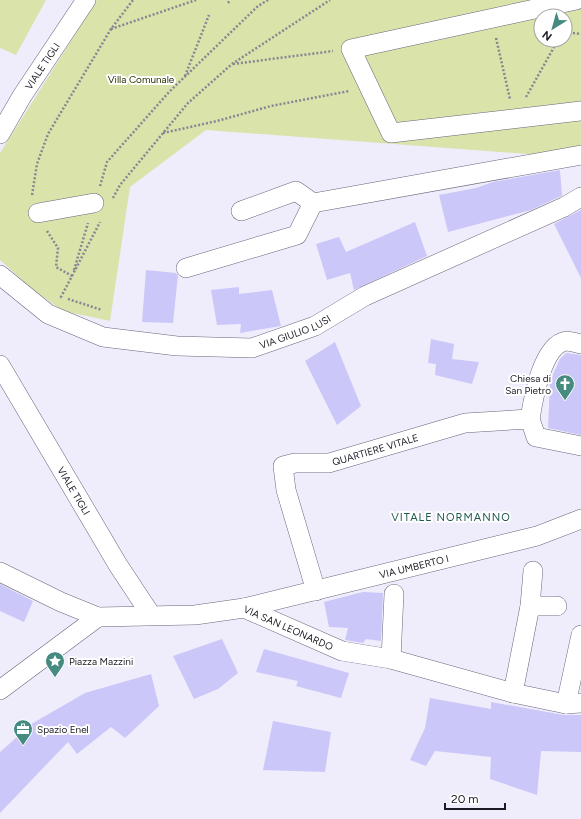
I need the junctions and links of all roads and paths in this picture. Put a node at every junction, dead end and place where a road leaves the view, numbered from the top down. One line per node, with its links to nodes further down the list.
1 (86, 0): 18 (street, VIALE TIGLI)
2 (133, 0): 8 (path)
3 (196, 0): 8 (path)
4 (268, 0): 13 (path)
5 (330, 0): 12 (path)
6 (576, 0): 11 (street)
7 (209, 15): 13 (path)
8 (111, 29): 24 (path)
9 (496, 36): 16 (path)
10 (554, 48): 16 (path)
11 (351, 49): 12 (path); 14 (street)
12 (232, 64): 17 (path)
13 (185, 77): 22 (path)
14 (369, 87): 16 (street); 17 (path)
15 (581, 111): 16 (street)
16 (514, 119)
17 (163, 133): 22 (path)
18 (0, 134)
19 (581, 155): 21 (street)
20 (581, 197): 26 (street, VIA GIULIO LUSI)
21 (313, 203): 23 (street); 25 (street)
22 (103, 207): 24 (street); 27 (path); 27 (path)
23 (241, 211)
24 (38, 213): 27 (path)
25 (186, 268)
26 (0, 275)
27 (72, 276): 28 (path)
28 (102, 310)
29 (581, 344): 31 (street)
30 (0, 365): 41 (street, VIALE TIGLI)
31 (530, 419): 32 (street); 36 (street, QUARTIERE VITALE)
32 (581, 446)
33 (581, 519): 36 (street, VIA UMBERTO I)
34 (0, 572): 42 (street, VIA SAN LEONARDO)
35 (533, 572): 38 (street)
36 (316, 591): 40 (street, VIA UMBERTO I)
37 (394, 594): 44 (street)
38 (530, 606): 39 (street); 46 (street)
39 (557, 606)
40 (244, 608): 41 (street, VIA SAN LEONARDO); 44 (street, VIA SAN LEONARDO)
41 (151, 615): 42 (street, VIA SAN LEONARDO)
42 (98, 617): 45 (street)
43 (581, 635): 47 (street)
44 (391, 659): 46 (street, VIA SAN LEONARDO)
45 (0, 690)
46 (513, 693): 47 (street, VIA SAN LEONARDO)
47 (573, 704)

